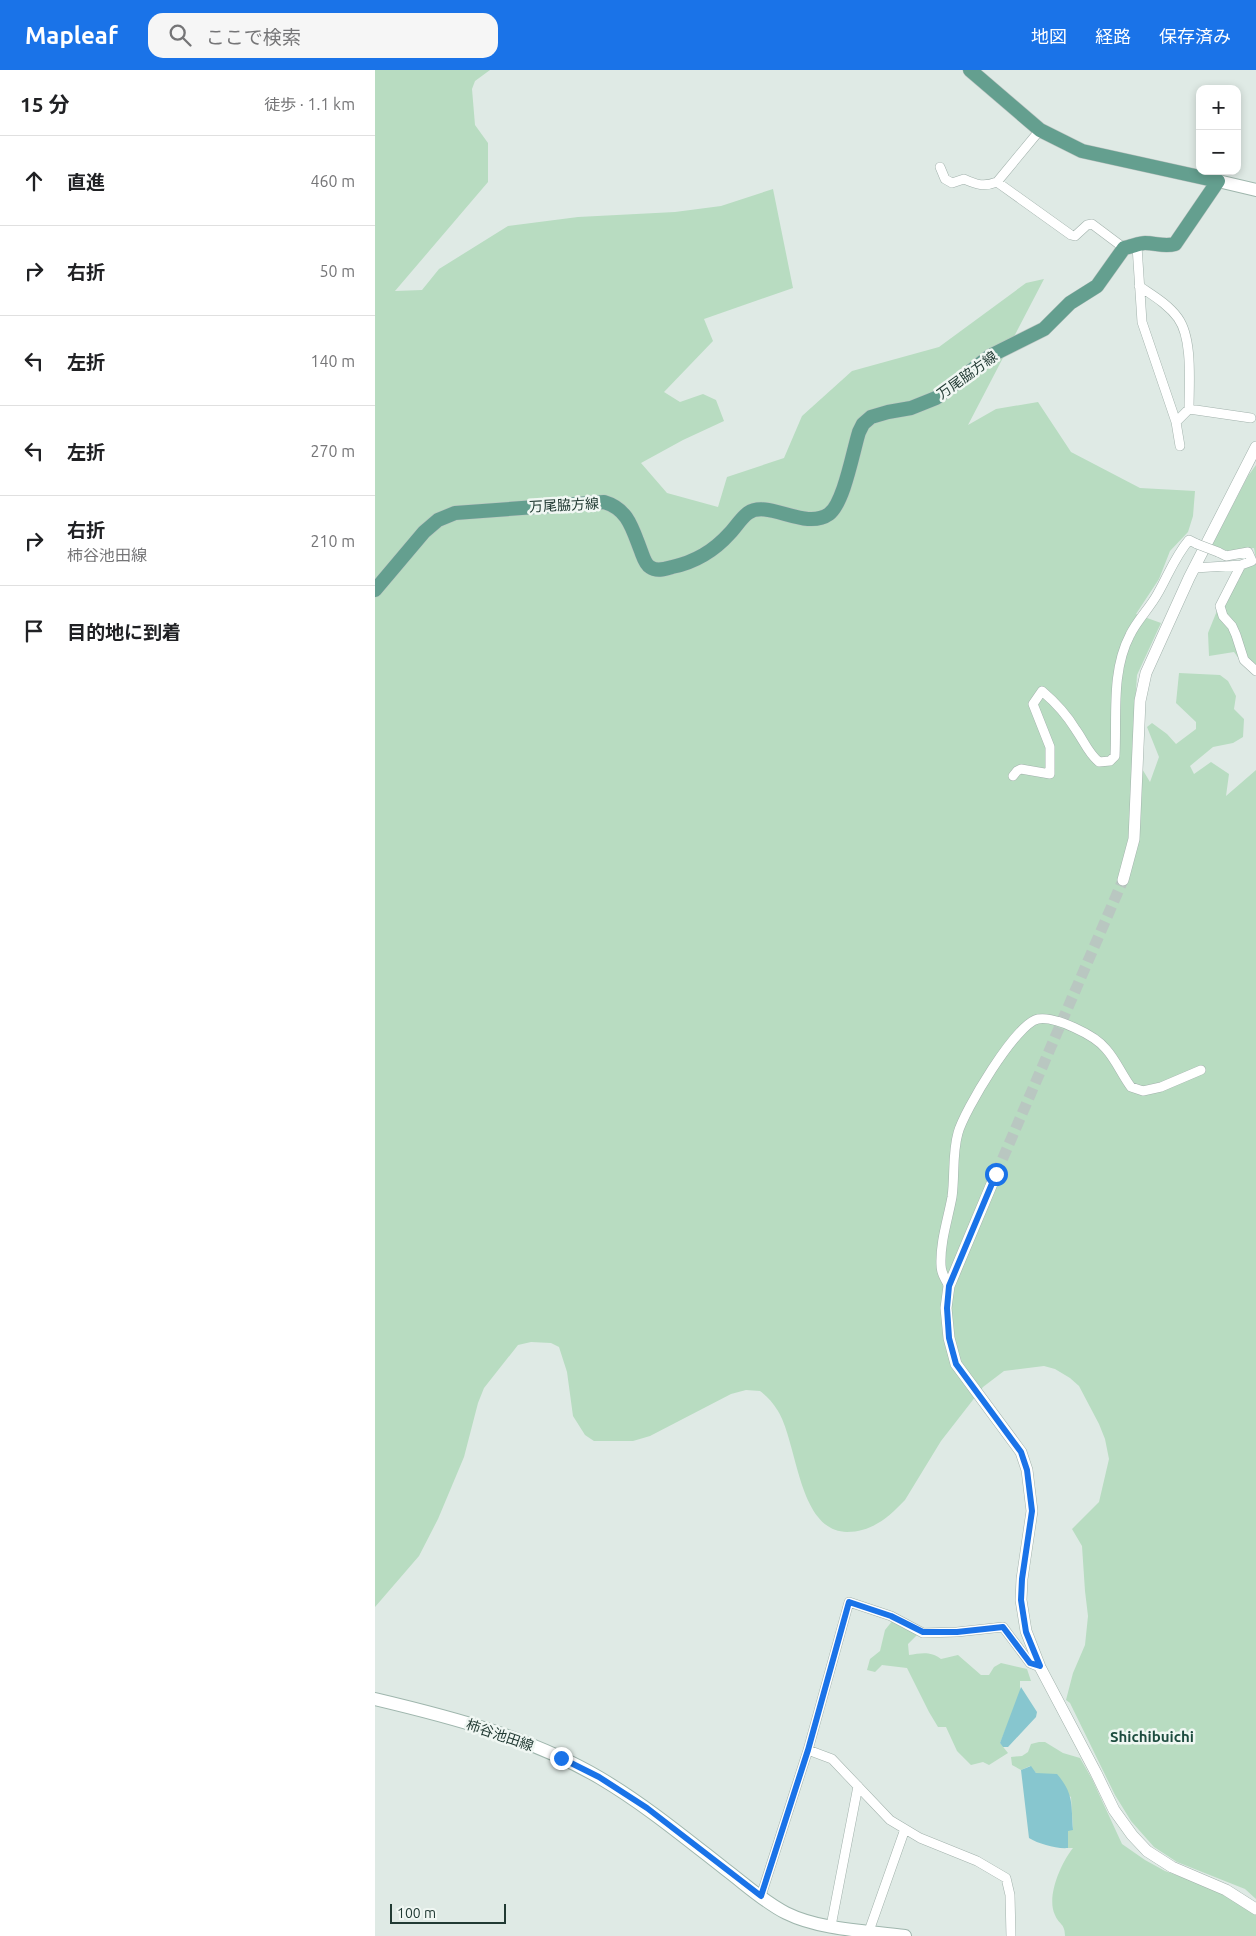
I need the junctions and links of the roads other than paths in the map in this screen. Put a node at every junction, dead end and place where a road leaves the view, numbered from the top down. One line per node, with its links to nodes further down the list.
1 (971, 70): 2 (main road)
2 (1040, 130): 4 (main road); 5 (street)
3 (940, 167): 5 (street)
4 (1218, 181): 6 (main road); 7 (main road)
5 (997, 182): 7 (street)
6 (1256, 190)
7 (1131, 247): 8 (street); 16 (main road, 万尾脇方線)
8 (1139, 286): 9 (street); 11 (street)
9 (1189, 409): 10 (street); 11 (street)
10 (1251, 418)
11 (1176, 422): 12 (street)
12 (1180, 446)
13 (1256, 447): 15 (street)
14 (1241, 565): 15 (street); 17 (street); 18 (street, bridge)
15 (1195, 568): 19 (street)
16 (375, 590)
17 (1256, 671)
18 (1013, 776)
19 (1123, 880)
20 (1201, 1070): 22 (street)
21 (996, 1174): 22 (street)
22 (949, 1286): 23 (street)
23 (1040, 1666): 25 (street); 29 (street)
24 (375, 1699): 28 (main road, 柿谷池田線)
25 (808, 1750): 26 (street); 28 (street)
26 (858, 1786): 27 (street); 30 (street)
27 (905, 1829): 31 (street); 33 (street)
28 (761, 1896): 30 (main road, 柿谷池田線)
29 (1256, 1909)
30 (831, 1926): 31 (main road, 柿谷池田線)
31 (869, 1931): 32 (main road, 柿谷池田線)
32 (905, 1936)
33 (1011, 1936)

